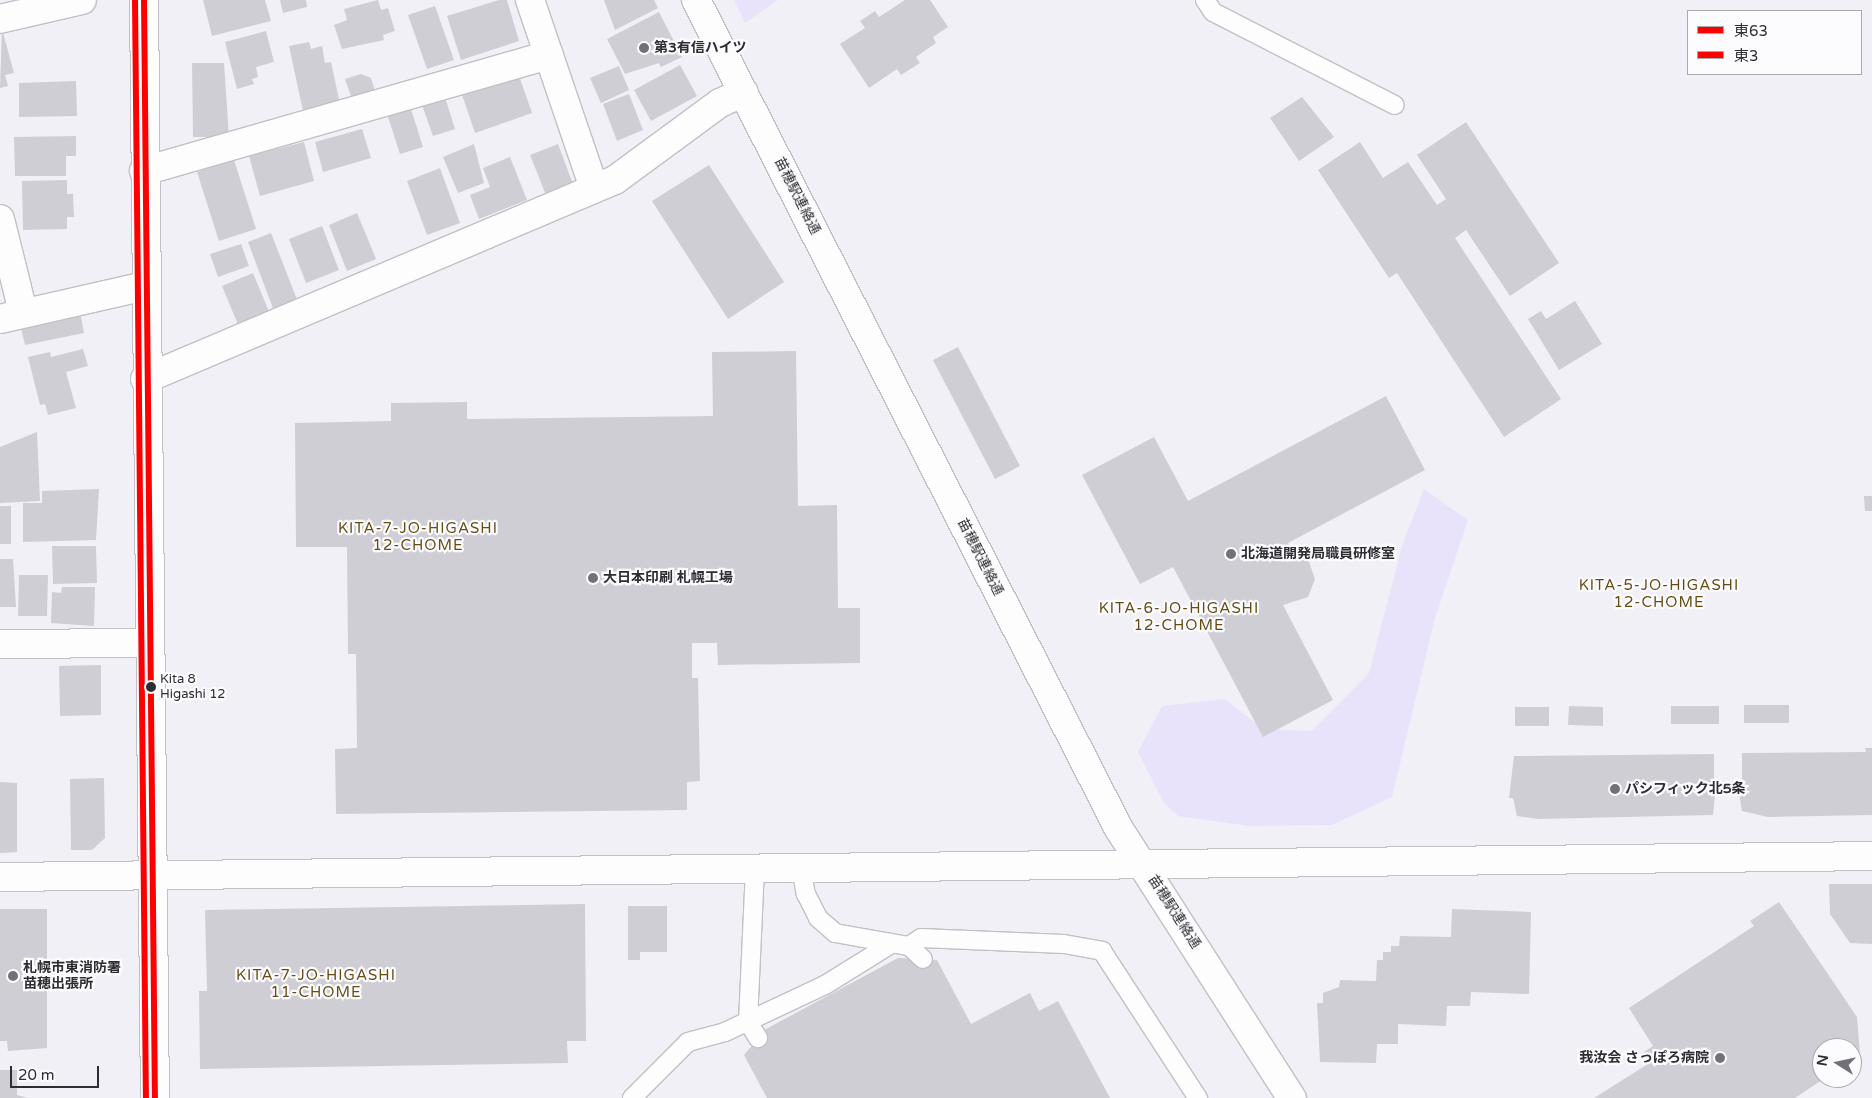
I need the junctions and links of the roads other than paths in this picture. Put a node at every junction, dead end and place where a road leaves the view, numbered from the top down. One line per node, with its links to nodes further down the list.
1 (82, 0): 6 (street)
2 (144, 0): 10 (street)
3 (530, 0): 7 (street)
4 (696, 0): 8 (street, 苗穂駅連絡通)
5 (1205, 0): 9 (lane)
6 (0, 19)
7 (549, 55): 10 (street); 11 (street)
8 (744, 92): 11 (street); 19 (street, 苗穂駅連絡通)
9 (1394, 105)
10 (144, 171): 13 (street)
11 (594, 188): 15 (street)
12 (0, 219): 14 (street)
13 (145, 286): 14 (street); 15 (street)
14 (11, 315)
15 (145, 379): 16 (street)
16 (150, 643): 17 (street); 22 (street)
17 (0, 644)
18 (1872, 856): 19 (street)
19 (1143, 865): 20 (street); 32 (street, 苗穂駅連絡通)
20 (801, 867): 21 (street); 24 (lane)
21 (755, 868): 22 (street); 27 (lane)
22 (153, 873): 23 (street); 29 (street)
23 (0, 877)
24 (891, 944): 25 (lane); 27 (lane)
25 (909, 946): 26 (lane); 31 (lane)
26 (923, 959)
27 (748, 1022): 28 (lane); 30 (lane)
28 (758, 1038)
29 (155, 1098)
30 (632, 1098)
31 (1198, 1098)
32 (1292, 1098)

